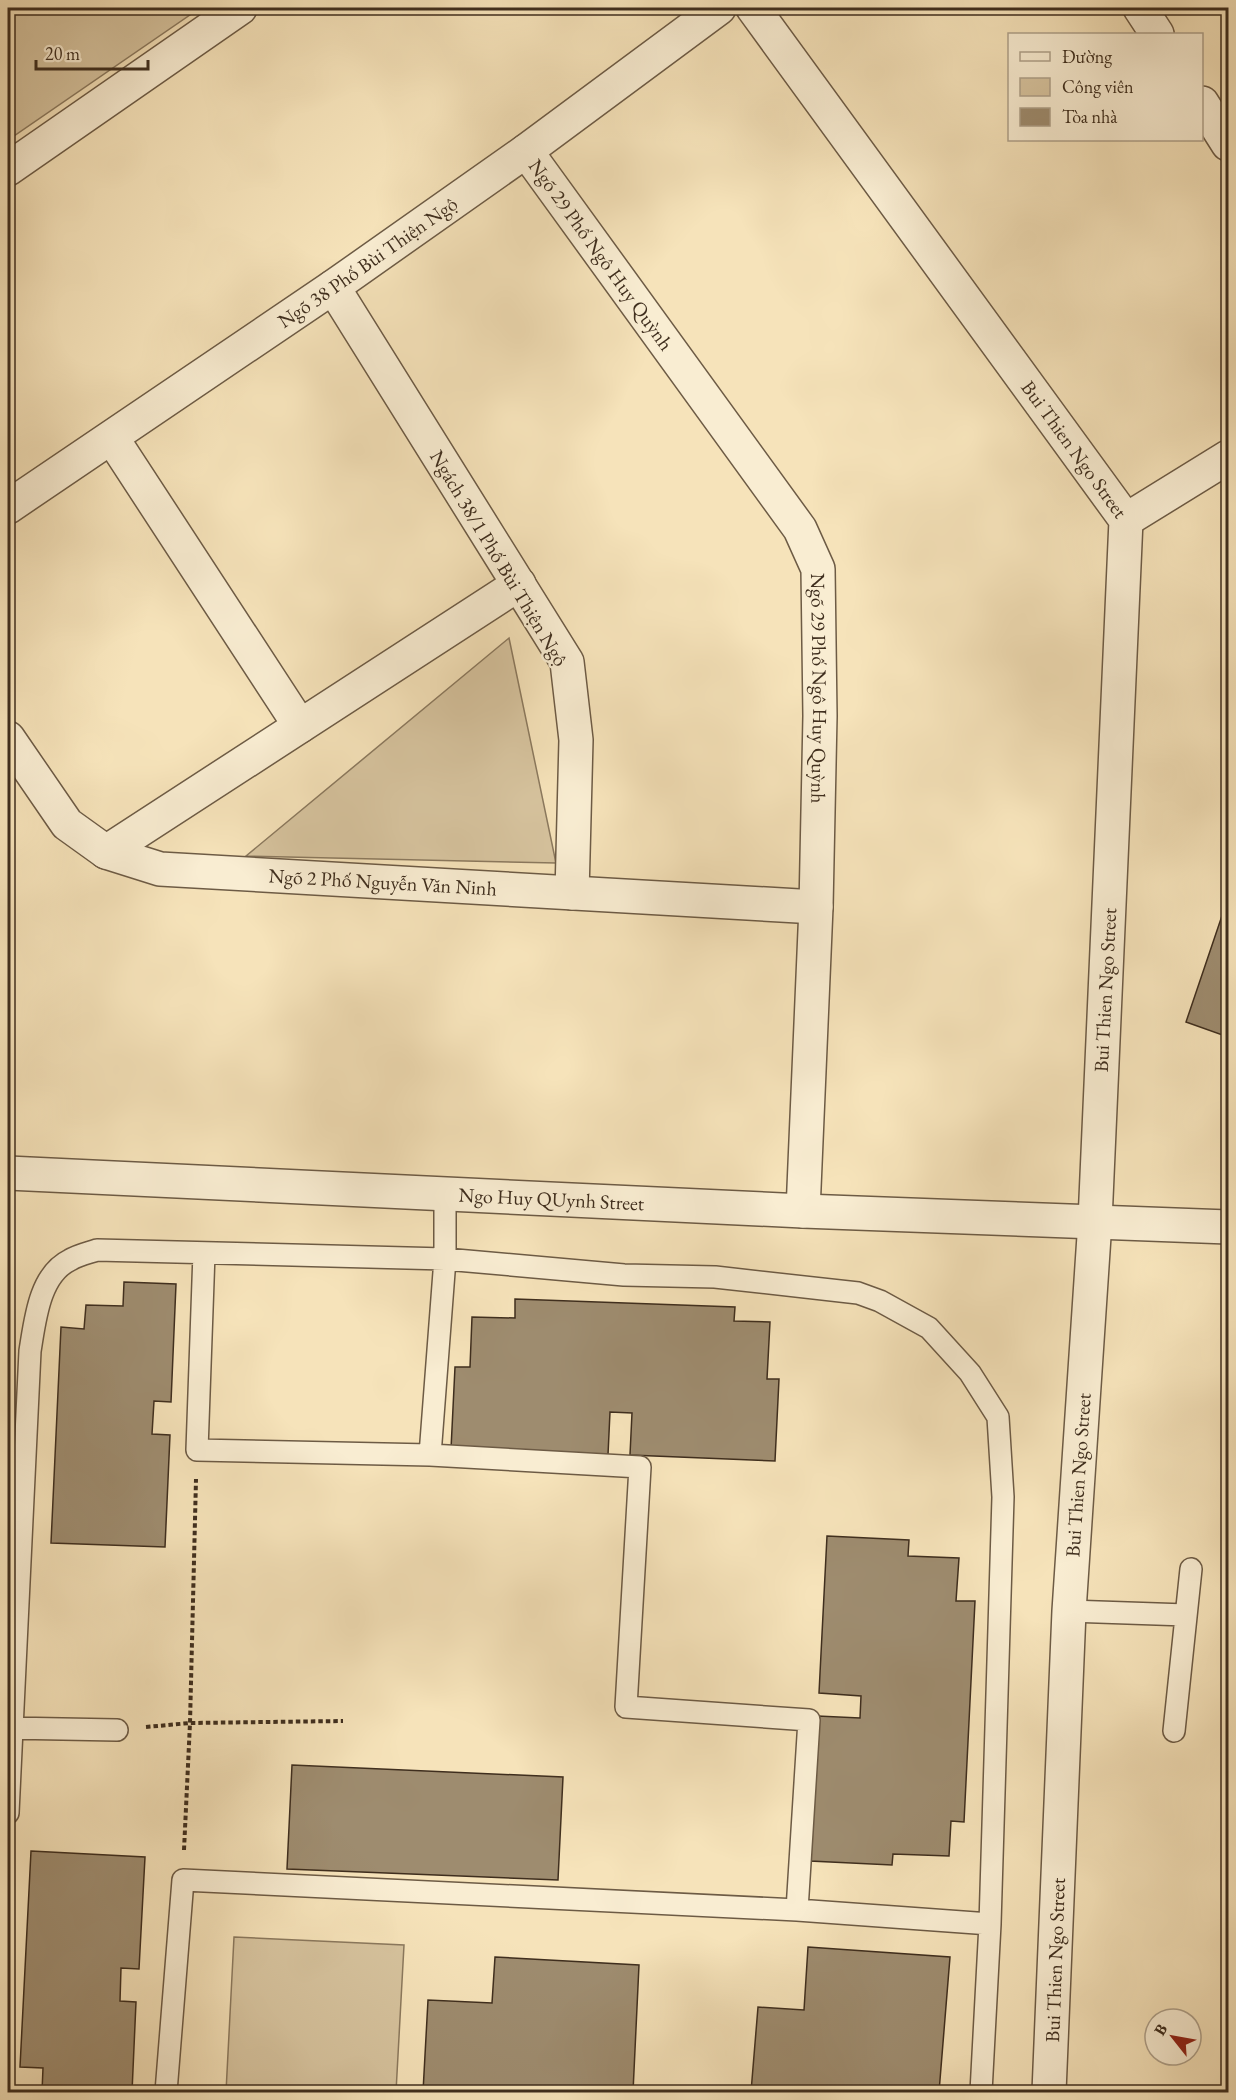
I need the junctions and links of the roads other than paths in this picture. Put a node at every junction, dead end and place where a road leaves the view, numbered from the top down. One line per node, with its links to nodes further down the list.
1 (240, 8): 9 (street)
2 (719, 8): 8 (street, Ngõ 38 Phố Bùi Thiện Ngộ)
3 (753, 8): 14 (street, Bui Thien Ngo Street)
4 (1140, 8): 5 (street)
5 (1156, 33)
6 (1203, 104): 7 (street)
7 (1226, 133)
8 (526, 152): 10 (street, Ngõ 38 Phố Bùi Thiện Ngộ); 20 (street, Ngõ 29 Phố Ngô Huy Quỳnh)
9 (8, 169)
10 (333, 287): 11 (street, Ngõ 38 Phố Bùi Thiện Ngộ); 15 (street, Ngách 38/1 Phố Bùi Thiện Ngộ)
11 (112, 438): 13 (street, Ngõ 38 Phố Bùi Thiện Ngộ); 16 (street)
12 (1228, 457): 14 (street)
13 (8, 507)
14 (1126, 520): 24 (street, Bui Thien Ngo Street)
15 (519, 584): 16 (street); 19 (street, Ngách 38/1 Phố Bùi Thiện Ngộ)
16 (300, 726): 18 (street)
17 (8, 738): 18 (street, Ngõ 2 Phố Nguyễn Văn Ninh)
18 (106, 852): 19 (street, Ngõ 2 Phố Nguyễn Văn Ninh)
19 (572, 893): 20 (street, Ngõ 2 Phố Nguyễn Văn Ninh)
20 (816, 907): 23 (street, Ngõ 29 Phố Ngô Huy Quỳnh)
21 (8, 1173): 22 (street, Ngo Huy QUynh Street)
22 (445, 1194): 23 (street, Ngo Huy QUynh Street); 27 (lane)
23 (802, 1211): 24 (street, Ngo Huy QUynh Street)
24 (1095, 1221): 25 (street); 30 (street, Bui Thien Ngo Street)
25 (1228, 1227)
26 (204, 1253): 27 (lane); 28 (lane); 32 (lane)
27 (445, 1259): 28 (lane); 37 (lane)
28 (430, 1455): 36 (lane)
29 (1191, 1569): 31 (lane)
30 (1069, 1611): 31 (lane); 40 (street, Bui Thien Ngo Street)
31 (1186, 1615): 34 (lane)
32 (10, 1728): 33 (lane); 35 (lane)
33 (117, 1730)
34 (1174, 1731)
35 (8, 1814)
36 (797, 1910): 37 (lane); 38 (lane)
37 (990, 1924): 39 (lane)
38 (166, 2092)
39 (981, 2092)
40 (1049, 2092)

